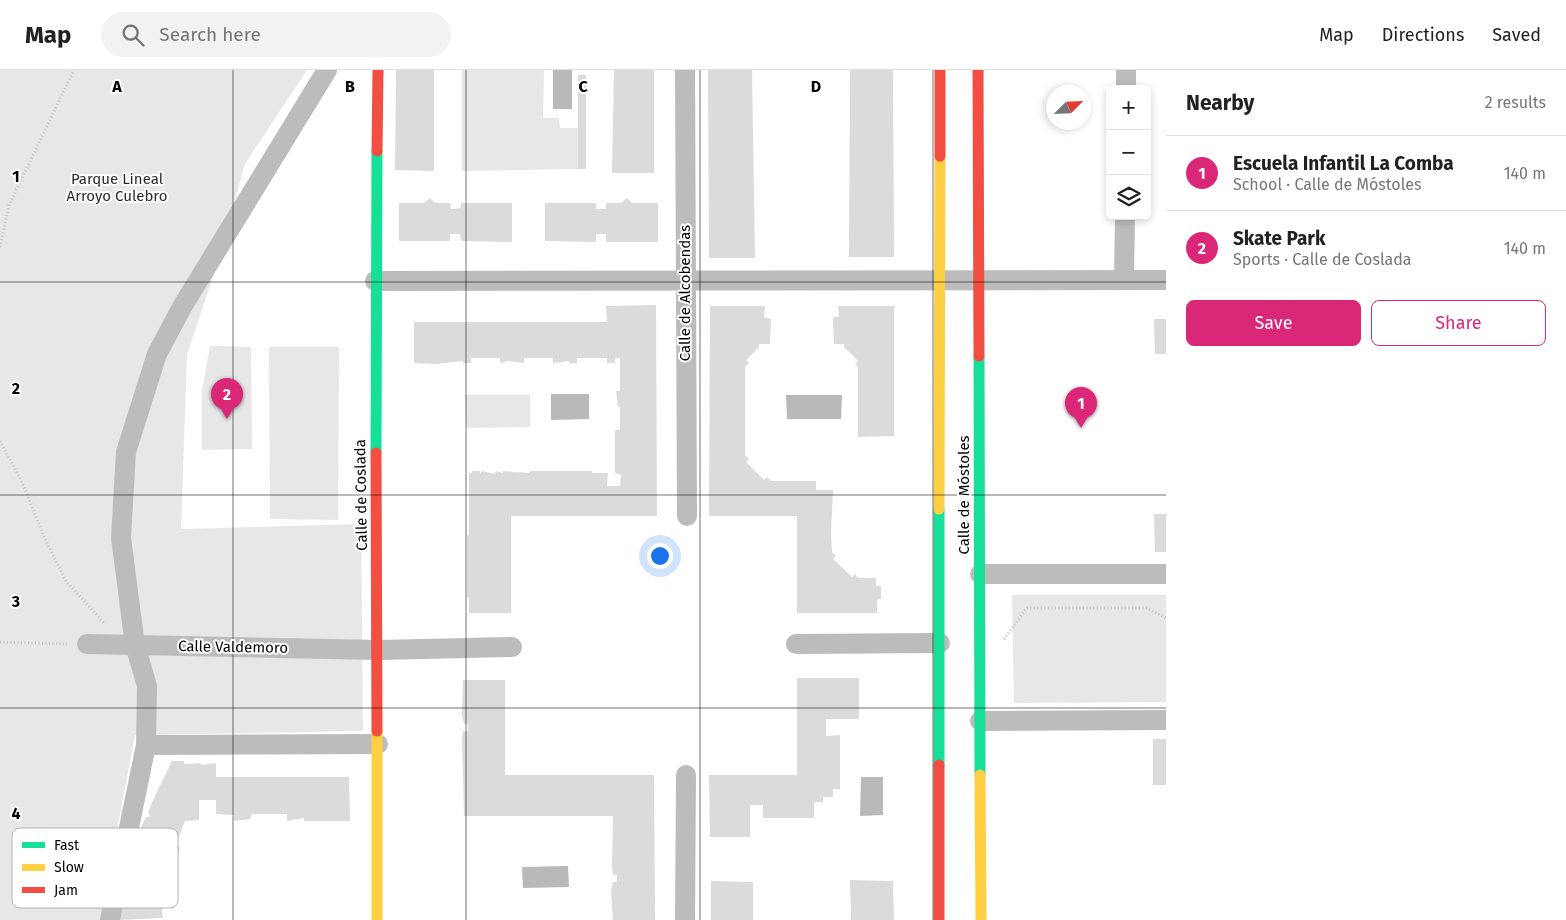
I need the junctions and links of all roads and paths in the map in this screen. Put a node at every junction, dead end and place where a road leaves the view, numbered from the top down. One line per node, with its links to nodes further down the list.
1 (74, 70): 10 (path)
2 (327, 70): 27 (street)
3 (378, 70): 16 (main road, Calle de Coslada)
4 (685, 70): 11 (street, Calle de Alcobendas)
5 (940, 70): 12 (main road, Calle de Móstoles)
6 (978, 70): 13 (main road, Calle de Móstoles)
7 (1126, 70): 8 (street)
8 (1126, 85)
9 (1125, 220): 14 (street)
10 (0, 247)
11 (685, 280): 12 (street); 16 (street); 18 (street, Calle de Alcobendas)
12 (940, 280): 13 (street); 23 (main road, Calle de Móstoles)
13 (978, 280): 14 (street); 19 (main road, Calle de Móstoles)
14 (1124, 280): 15 (street)
15 (1166, 280)
16 (374, 281): 29 (main road, Calle de Coslada)
17 (0, 441): 27 (path)
18 (687, 516)
19 (980, 574): 20 (street); 24 (main road, Calle de Móstoles)
20 (1166, 574)
21 (1166, 618): 24 (path)
22 (0, 642): 25 (path)
23 (940, 643): 26 (street); 38 (main road, Calle de Móstoles)
24 (980, 643): 31 (main road, Calle de Móstoles)
25 (87, 644): 27 (street, Calle Valdemoro)
26 (796, 644)
27 (127, 645): 29 (street, Calle Valdemoro); 33 (street)
28 (512, 647): 29 (street, Calle Valdemoro)
29 (378, 650): 32 (main road, Calle de Coslada)
30 (1166, 720): 31 (street)
31 (980, 721): 39 (main road, Calle de Móstoles)
32 (378, 744): 33 (street); 36 (main road, Calle de Coslada)
33 (146, 745): 35 (street)
34 (686, 775): 37 (street)
35 (129, 828)
36 (377, 920)
37 (685, 920)
38 (938, 920)
39 (981, 920)

